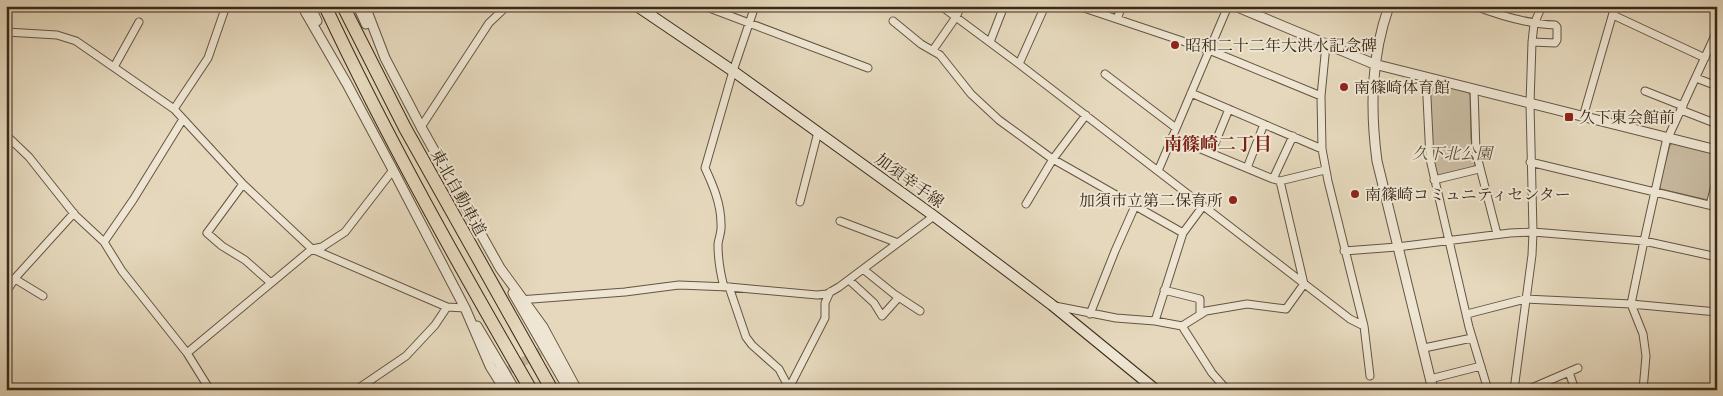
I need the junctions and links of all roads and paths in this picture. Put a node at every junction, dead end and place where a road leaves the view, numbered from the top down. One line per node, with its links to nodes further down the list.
1 (226, 6): 56 (street)
2 (302, 6): 38 (street)
3 (310, 6): 38 (street)
4 (325, 6): 142 (highway)
5 (344, 6): 143 (highway, 東北自動車道)
6 (358, 6): 39 (street)
7 (365, 6): 39 (street)
8 (507, 6): 63 (street)
9 (637, 6): 45 (main road, 加須幸手線)
10 (704, 6): 29 (street)
11 (756, 6): 29 (street)
12 (941, 6): 25 (street)
13 (961, 6): 25 (street)
14 (1004, 6): 33 (street)
15 (1045, 6): 41 (street)
16 (1078, 6): 26 (street)
17 (1122, 6): 26 (street)
18 (1228, 6): 37 (street)
19 (1235, 6): 35 (street)
20 (1389, 6): 42 (street)
21 (1475, 6): 30 (street)
22 (1542, 6): 30 (street)
23 (1615, 6): 24 (street)
24 (1612, 15): 40 (street); 59 (street)
25 (956, 17): 33 (street); 36 (street)
26 (1117, 19): 37 (street)
27 (893, 21): 36 (street)
28 (138, 22): 43 (street)
29 (750, 24): 44 (street); 45 (street)
30 (1534, 24): 34 (street); 34 (street)
31 (1717, 31): 40 (street)
32 (7, 33): 43 (street)
33 (990, 42): 41 (street)
34 (1532, 42): 54 (street)
35 (1326, 45): 42 (street); 53 (street)
36 (933, 50): 73 (street)
37 (1209, 50): 52 (street); 53 (street)
38 (330, 54): 77 (street)
39 (384, 58): 63 (street)
40 (1705, 58): 48 (street)
41 (1019, 64): 58 (street)
42 (1374, 64): 47 (street); 100 (street)
43 (114, 66): 56 (street)
44 (868, 68)
45 (733, 71): 65 (main road, 加須幸手線); 109 (street)
46 (1105, 74): 64 (street)
47 (1426, 77): 50 (street); 82 (street)
48 (1696, 78): 49 (street); 55 (street)
49 (1717, 86)
50 (1474, 89): 54 (street); 76 (street)
51 (1645, 91): 55 (street)
52 (1191, 93): 57 (street); 64 (street)
53 (1321, 96): 70 (street)
54 (1530, 104): 59 (street); 74 (street)
55 (1682, 108): 62 (street); 69 (street)
56 (174, 109): 60 (street)
57 (1228, 109): 61 (street); 72 (street)
58 (1086, 115): 73 (street); 79 (street)
59 (1583, 117): 69 (street)
60 (183, 119): 83 (street); 98 (street)
61 (1264, 124): 67 (street); 75 (street)
62 (1717, 124)
63 (421, 127): 116 (street)
64 (1176, 128): 68 (street)
65 (818, 132): 85 (street); 91 (main road, 加須幸手線)
66 (6, 135): 90 (street)
67 (1293, 136): 70 (street); 81 (street)
68 (1172, 137): 72 (street); 79 (street)
69 (1668, 138): 71 (street); 84 (street)
70 (1322, 149): 78 (street)
71 (1717, 150)
72 (1211, 153): 75 (street)
73 (1053, 159): 86 (street); 87 (street)
74 (1530, 162): 84 (street); 93 (street)
75 (1247, 168): 81 (street)
76 (1479, 169): 82 (street); 95 (street)
77 (393, 170): 101 (street); 120 (street)
78 (1325, 170): 81 (street); 102 (street)
79 (1158, 171): 88 (street)
80 (1717, 178): 89 (street)
81 (1277, 180): 108 (street)
82 (1434, 180): 96 (street)
83 (243, 184): 101 (street); 107 (street)
84 (1655, 192): 89 (street); 97 (street)
85 (800, 202)
86 (1026, 204)
87 (1136, 206): 94 (street); 123 (street)
88 (1203, 206): 94 (street); 108 (street)
89 (1713, 206)
90 (74, 213): 98 (street); 105 (street)
91 (934, 216): 99 (street); 118 (main road, 加須幸手線)
92 (840, 221): 99 (street)
93 (1533, 232): 95 (street); 97 (street); 115 (street)
94 (1183, 233): 110 (street)
95 (1497, 234): 96 (street)
96 (1448, 241): 100 (street); 125 (street)
97 (1644, 241): 103 (street); 117 (street)
98 (104, 242): 131 (street)
99 (898, 243): 104 (street)
100 (1397, 246): 102 (street); 130 (street)
101 (312, 249): 107 (street); 119 (street)
102 (1344, 251): 128 (street)
103 (1717, 256)
104 (863, 269): 106 (street); 114 (street)
105 (15, 279): 111 (street); 113 (street)
106 (849, 280): 112 (street); 114 (street)
107 (271, 283): 131 (street)
108 (1304, 284): 124 (street); 128 (street)
109 (726, 287): 112 (street); 116 (street); 137 (street)
110 (1164, 290): 124 (street); 126 (street)
111 (6, 292)
112 (830, 292): 137 (street)
113 (43, 296)
114 (899, 297): 121 (street)
115 (1525, 299): 117 (street); 125 (street); 150 (street)
116 (520, 300): 144 (street); 145 (street)
117 (1631, 304): 122 (street); 153 (street)
118 (1052, 305): 123 (street); 146 (main road, 加須幸手線)
119 (447, 307): 120 (street); 139 (street)
120 (465, 308): 140 (street); 141 (street)
121 (920, 311)
122 (1717, 312)
123 (1090, 314): 126 (street)
124 (1200, 314): 127 (street)
125 (1468, 314): 129 (street)
126 (1155, 321): 127 (street)
127 (1182, 326): 147 (street)
128 (1364, 326): 135 (street)
129 (1472, 338): 130 (street); 132 (street)
130 (1424, 348): 136 (street)
131 (186, 353): 138 (street)
132 (1481, 366): 136 (street); 149 (street)
133 (1578, 368): 134 (street)
134 (1569, 372): 151 (street); 152 (street)
135 (1370, 376)
136 (1430, 380): 148 (street)
137 (789, 389)
138 (210, 390)
139 (356, 390)
140 (505, 390)
141 (515, 390)
142 (531, 390)
143 (552, 390)
144 (569, 390)
145 (577, 390)
146 (1156, 390)
147 (1227, 390)
148 (1433, 390)
149 (1488, 390)
150 (1514, 390)
151 (1527, 390)
152 (1575, 390)
153 (1643, 390)

